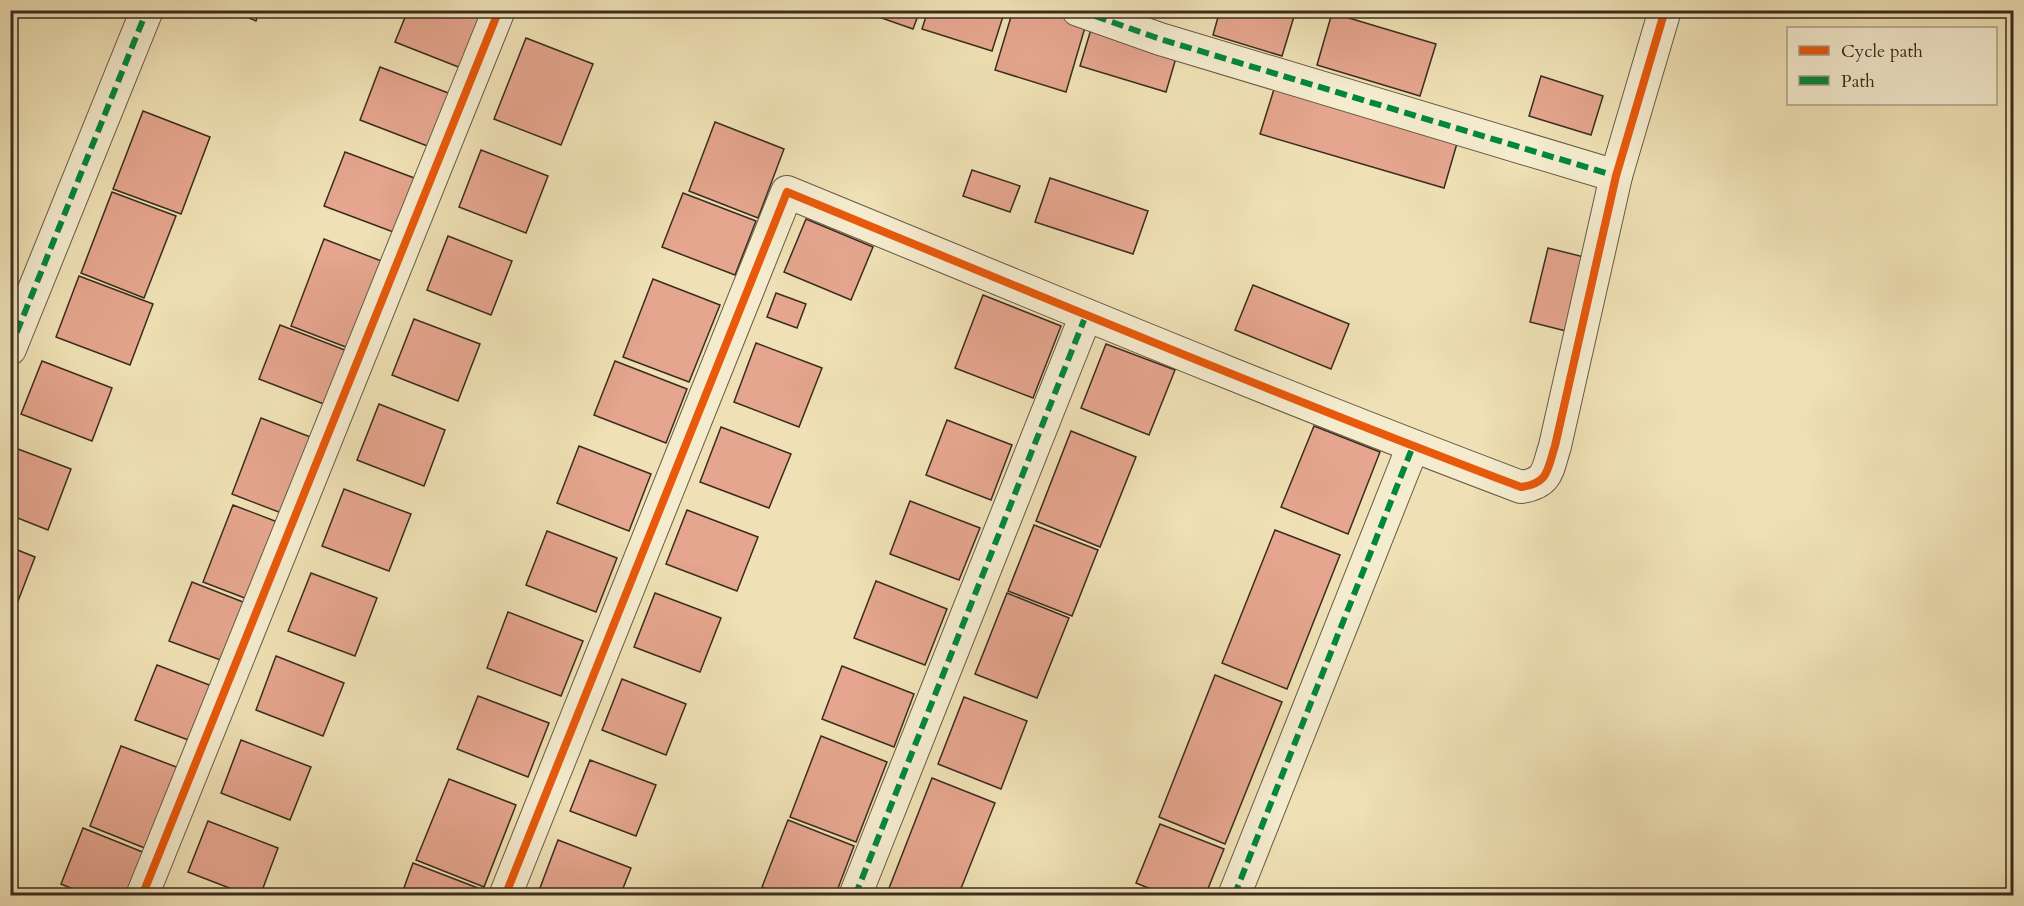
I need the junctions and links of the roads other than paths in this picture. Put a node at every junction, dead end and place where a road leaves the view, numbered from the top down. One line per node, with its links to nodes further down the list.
1 (147, 10): 7 (street)
2 (499, 10): 9 (street)
3 (1078, 10): 5 (street)
4 (1665, 10): 5 (street)
5 (1616, 176): 8 (street)
6 (1086, 315): 8 (street); 10 (street); 11 (street)
7 (10, 349)
8 (1413, 446): 12 (street)
9 (142, 896)
10 (505, 896)
11 (855, 896)
12 (1234, 896)

